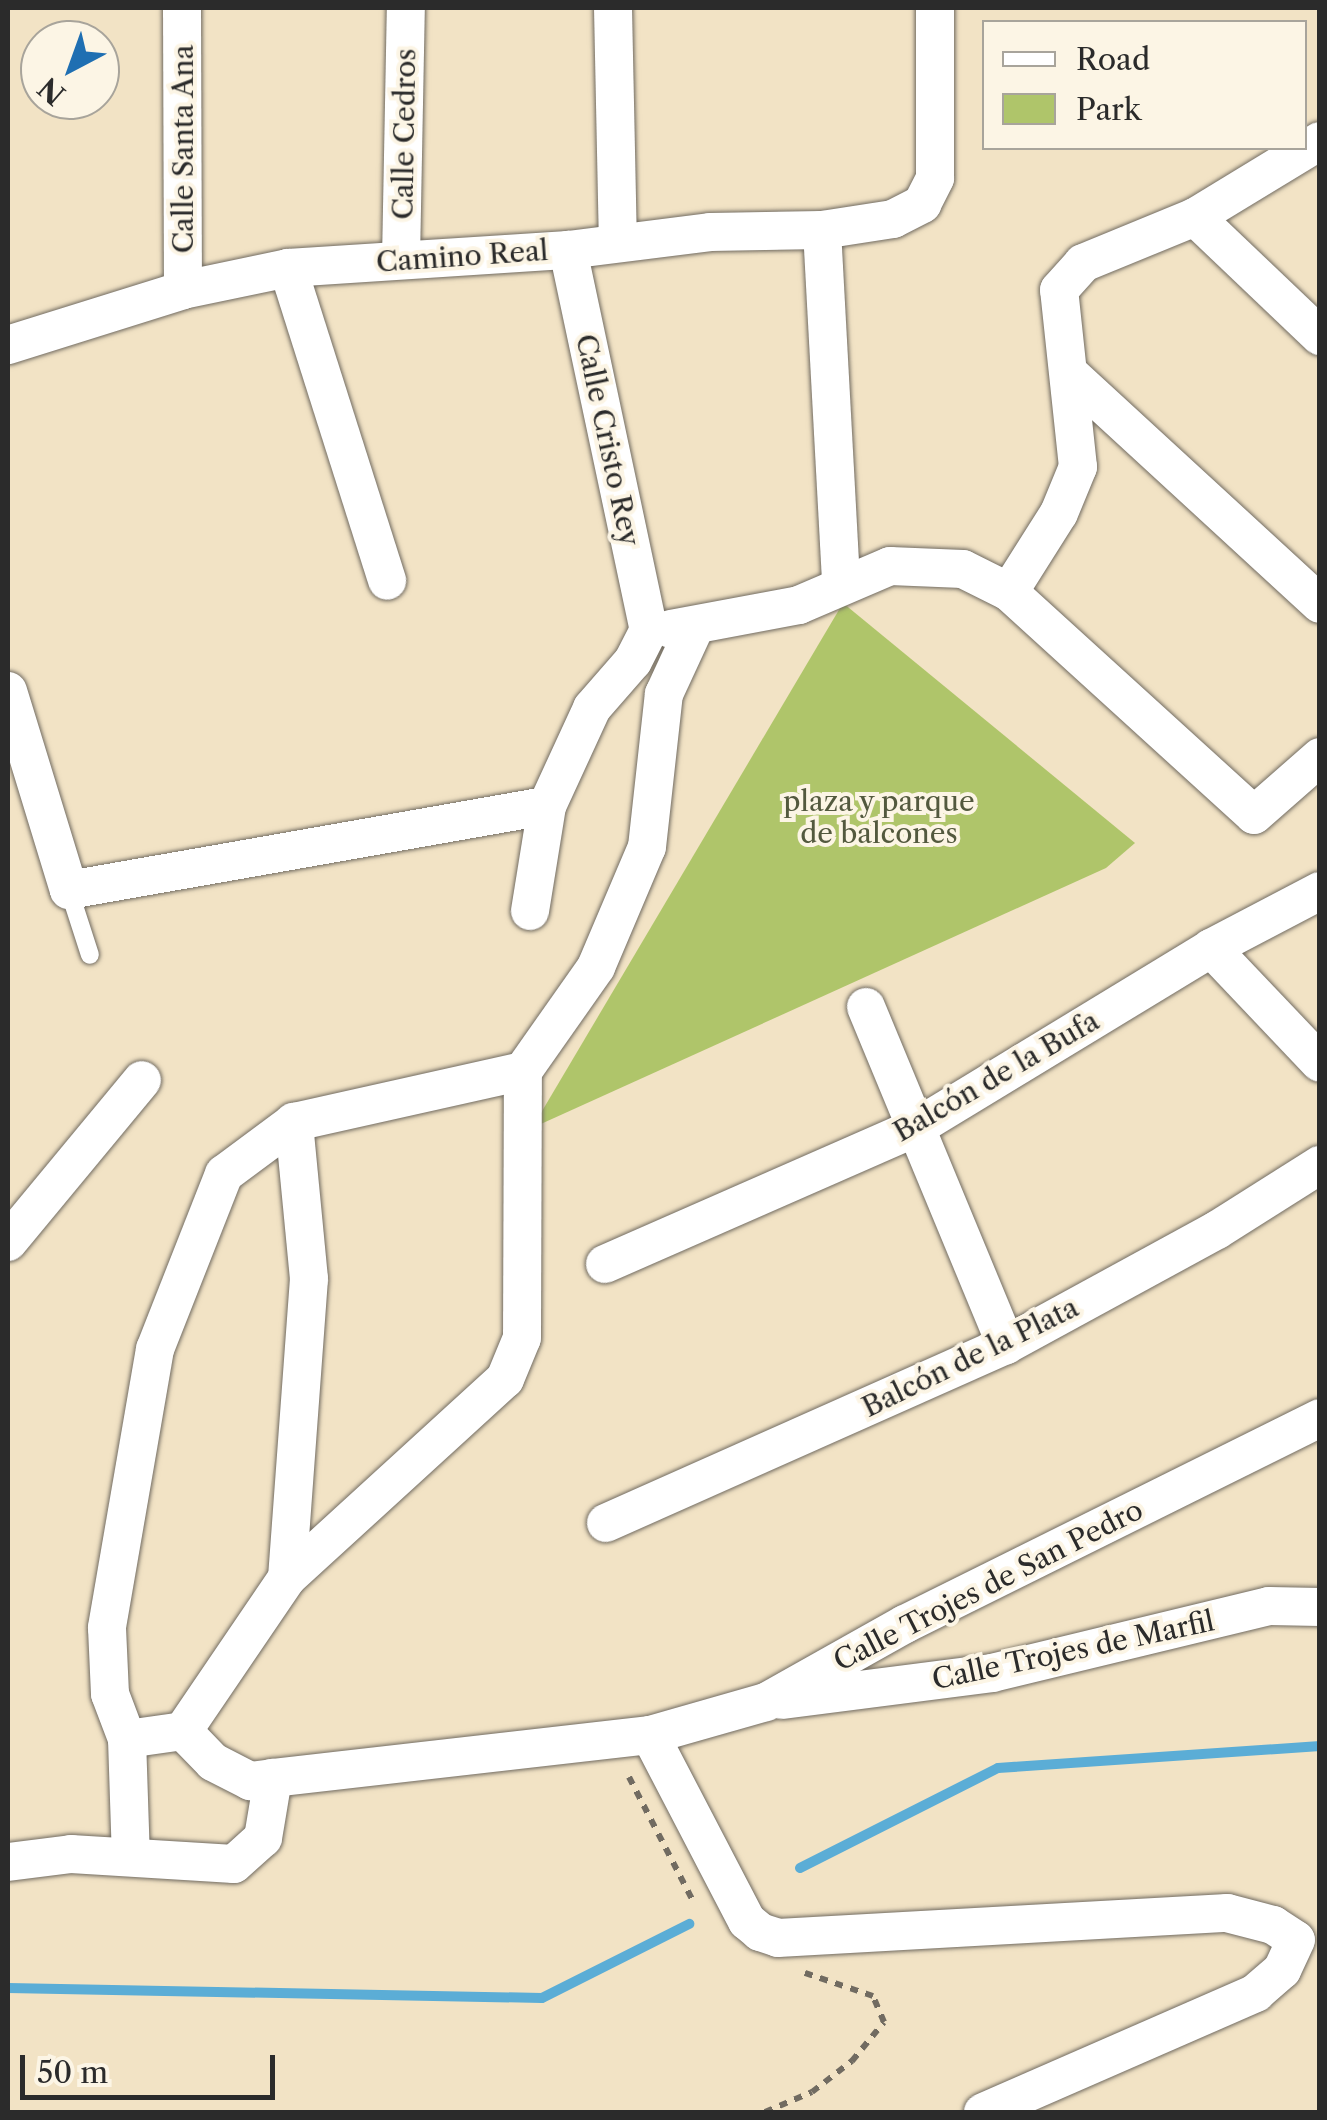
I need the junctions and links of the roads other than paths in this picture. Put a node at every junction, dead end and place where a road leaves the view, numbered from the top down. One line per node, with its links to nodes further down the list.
1 (182, 8): 12 (street, Calle Santa Ana)
2 (406, 8): 10 (street, Calle Cedros)
3 (613, 8): 8 (street)
4 (935, 8): 7 (street, Camino Real)
5 (1305, 150): 6 (street)
6 (1196, 217): 13 (street); 15 (street)
7 (822, 230): 8 (street, Camino Real); 17 (street)
8 (618, 242): 9 (street, Camino Real)
9 (568, 250): 10 (street, Camino Real); 21 (street, Calle Cristo Rey)
10 (401, 260): 11 (street, Camino Real)
11 (288, 268): 12 (street, Camino Real); 16 (street)
12 (183, 290): 14 (street, Camino Real)
13 (1320, 336)
14 (8, 345)
15 (1070, 376): 18 (street); 19 (street)
16 (386, 581)
17 (842, 584): 18 (street); 20 (street)
18 (1009, 592): 23 (street)
19 (1320, 604)
20 (696, 627): 21 (street); 32 (street)
21 (648, 630): 24 (street)
22 (8, 691): 25 (street)
23 (1320, 757)
24 (547, 806): 25 (street); 27 (street)
25 (69, 890): 29 (lane)
26 (1320, 891): 28 (street, Balcón de la Bufa)
27 (530, 911)
28 (1212, 948): 31 (street); 35 (street, Balcón de la Bufa)
29 (90, 955)
30 (866, 1007): 35 (street)
31 (1320, 1063)
32 (524, 1071): 34 (street); 42 (street)
33 (142, 1080): 37 (street)
34 (294, 1122): 42 (street); 47 (street)
35 (918, 1127): 38 (street, Balcón de la Bufa); 39 (street)
36 (1320, 1165): 39 (street, Balcón de la Plata)
37 (11, 1231)
38 (606, 1264)
39 (1006, 1344): 41 (street, Balcón de la Plata)
40 (1320, 1418): 44 (street, Calle Trojes de San Pedro)
41 (606, 1523)
42 (287, 1578): 45 (street)
43 (1320, 1607): 44 (street, Calle Trojes de Marfil)
44 (766, 1702): 46 (street, Calle Trojes de San Pedro)
45 (183, 1731): 47 (street); 48 (street, Calle Trojes de San Pedro)
46 (634, 1737): 48 (street, Calle Trojes de San Pedro); 51 (street)
47 (128, 1739): 49 (street)
48 (273, 1778): 49 (street)
49 (131, 1857): 50 (street)
50 (8, 1862)
51 (1308, 1942): 52 (street)
52 (983, 2112)

